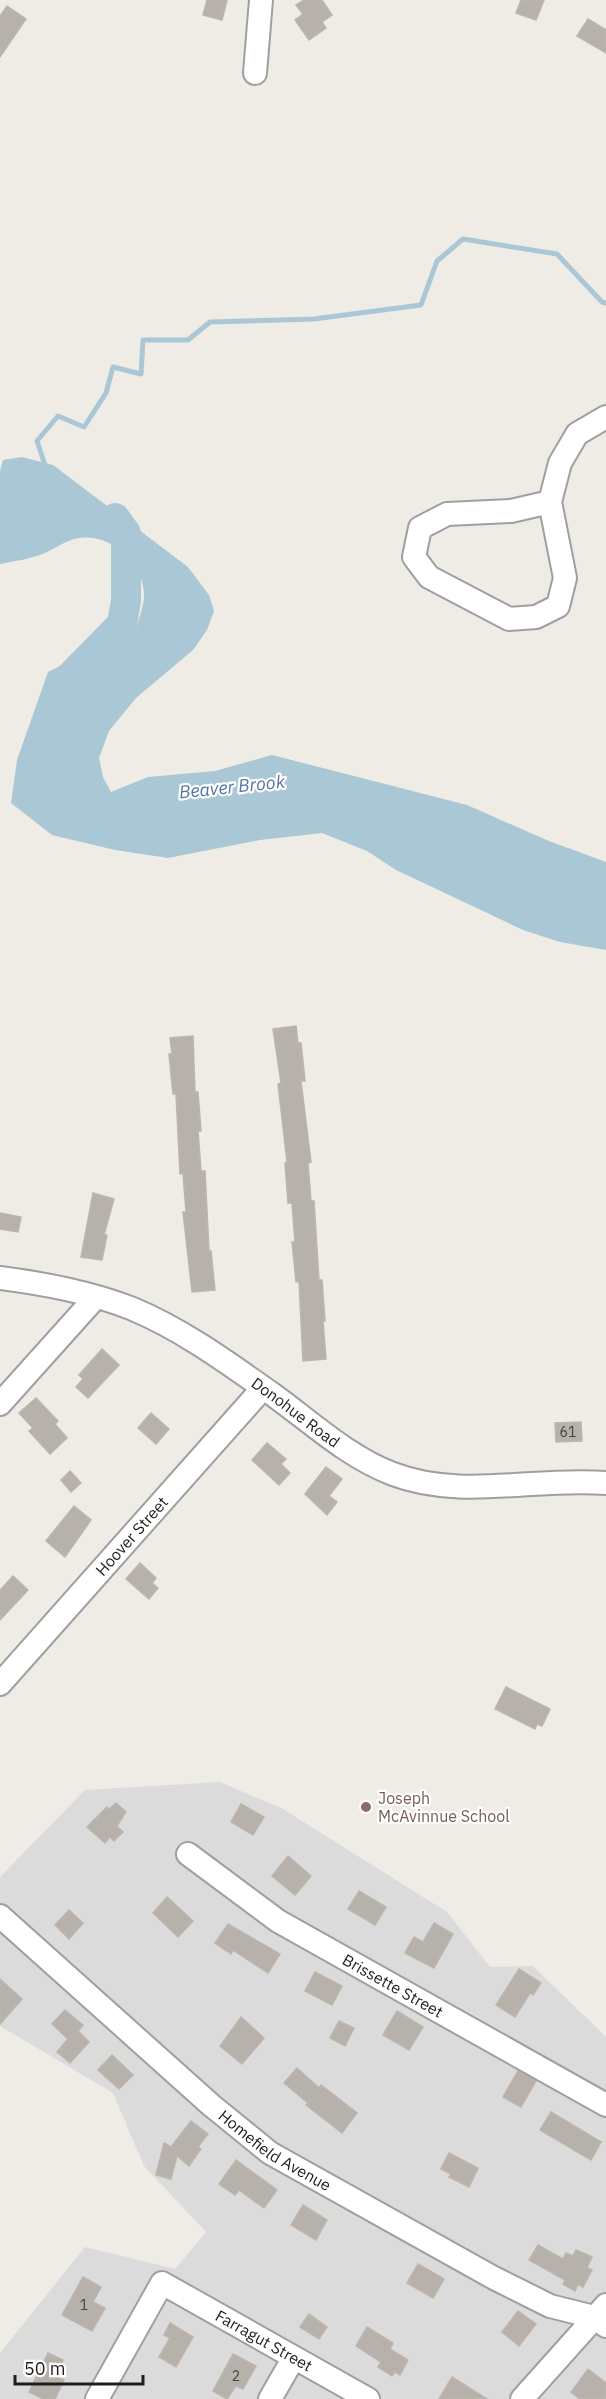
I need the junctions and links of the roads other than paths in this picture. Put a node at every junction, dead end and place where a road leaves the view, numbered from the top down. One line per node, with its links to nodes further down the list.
1 (261, 0): 2 (street)
2 (255, 73)
3 (606, 417): 4 (street)
4 (550, 502): 4 (street)
5 (0, 1278): 6 (street, Donohue Road)
6 (96, 1297): 7 (street, Donohue Road); 8 (street)
7 (263, 1388): 9 (street, Donohue Road); 10 (street, Hoover Street)
8 (0, 1404)
9 (606, 1483)
10 (0, 1684)
11 (188, 1854): 13 (street, Brissette Street)
12 (0, 1916): 14 (street, Homefield Avenue)
13 (606, 2105)
14 (602, 2316): 19 (street)
15 (293, 2359): 16 (street, Farragut Street); 17 (street); 18 (street, Farragut Street)
16 (97, 2399)
17 (270, 2399)
18 (368, 2399)
19 (522, 2399)

